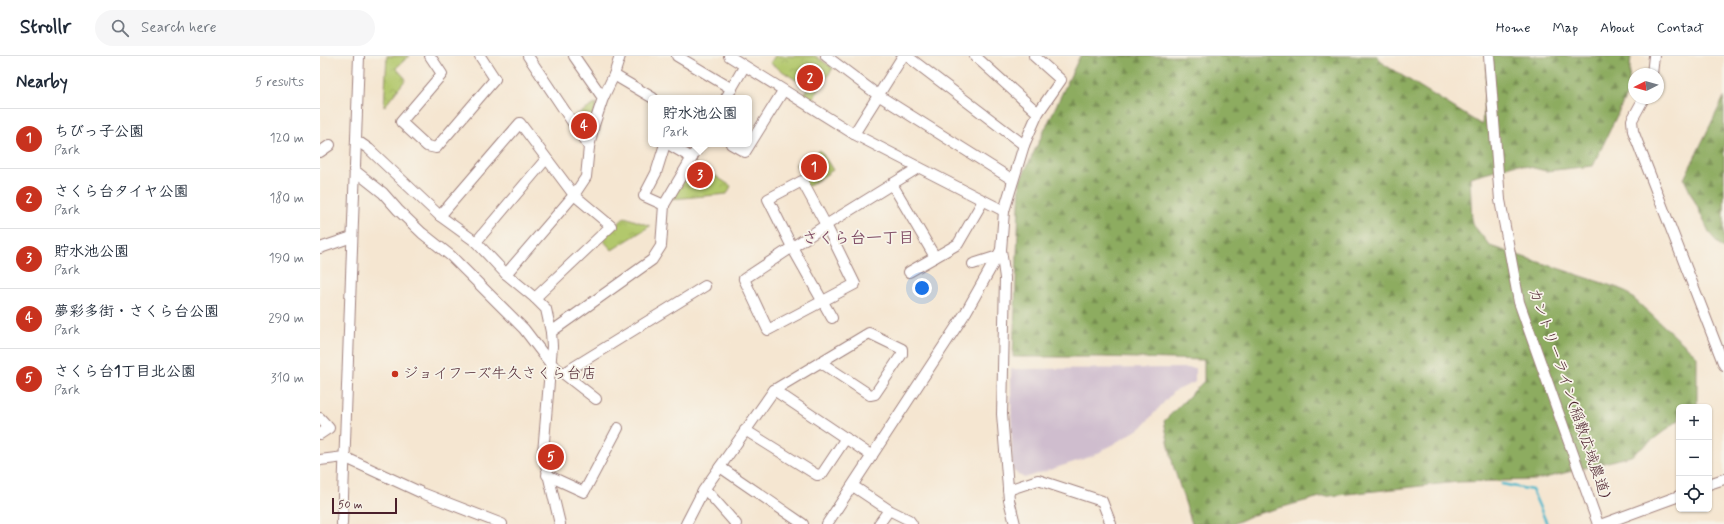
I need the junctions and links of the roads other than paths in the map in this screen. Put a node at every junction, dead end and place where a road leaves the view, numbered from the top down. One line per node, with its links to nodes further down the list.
1 (359, 56): 27 (street)
2 (430, 56): 3 (street)
3 (480, 56)
4 (528, 56): 31 (street)
5 (574, 56): 23 (street)
6 (620, 56): 18 (street)
7 (677, 56): 20 (street)
8 (728, 56): 16 (street)
9 (826, 56): 22 (street)
10 (903, 56): 22 (street)
11 (907, 56): 29 (street)
12 (975, 56): 25 (street)
13 (1034, 56): 25 (street)
14 (1489, 56): 98 (street, カントリーライン(稲敷広域農道))
15 (1654, 56): 17 (street)
16 (744, 67): 19 (street); 20 (street)
17 (1653, 68)
18 (614, 75): 21 (street); 23 (street)
19 (783, 91): 26 (street); 28 (street)
20 (729, 94)
21 (648, 95)
22 (878, 95): 26 (street); 42 (street)
23 (603, 98): 31 (street)
24 (1641, 104): 66 (street)
25 (1038, 113): 29 (street)
26 (854, 134): 40 (street)
27 (356, 140): 41 (street); 48 (street)
28 (752, 141)
29 (1024, 145): 42 (street)
30 (330, 146): 37 (street)
31 (589, 147): 44 (street)
32 (665, 147): 46 (street)
33 (672, 147): 38 (street)
34 (698, 147): 38 (street)
35 (736, 147): 36 (street)
36 (748, 147)
37 (320, 152)
38 (692, 158): 46 (street)
39 (546, 159): 44 (street); 48 (street); 51 (street)
40 (918, 168): 43 (street); 45 (street)
41 (354, 170): 50 (street); 65 (street)
42 (1013, 180): 47 (street)
43 (892, 184): 49 (street); 55 (street)
44 (574, 195): 58 (street); 60 (street)
45 (983, 201): 47 (street); 55 (street)
46 (664, 205): 63 (street)
47 (1004, 211): 54 (street)
48 (440, 216): 51 (street)
49 (826, 225): 52 (street); 52 (street); 61 (street)
50 (352, 237): 53 (street); 76 (street)
51 (476, 242): 58 (street)
52 (792, 247): 61 (street); 61 (street)
53 (320, 248)
54 (1000, 253): 56 (street); 75 (street); 84 (street)
55 (935, 257): 57 (street)
56 (973, 264)
57 (909, 272)
58 (506, 274): 60 (street)
59 (705, 286): 67 (street)
60 (535, 298): 63 (street)
61 (822, 302): 62 (street)
62 (832, 318)
63 (552, 332): 65 (street)
64 (820, 362): 64 (street); 68 (street)
65 (550, 363): 67 (street); 79 (street)
66 (1724, 365)
67 (564, 373): 69 (street)
68 (774, 390): 72 (street); 74 (street)
69 (596, 399)
70 (320, 418): 73 (street)
71 (618, 428): 79 (street)
72 (745, 430): 74 (street); 78 (street)
73 (320, 434)
74 (846, 438): 75 (street)
75 (872, 456): 82 (street)
76 (344, 457): 77 (street); 87 (street); 88 (street)
77 (320, 460)
78 (720, 467): 83 (street); 92 (street)
79 (547, 475): 89 (street)
80 (1724, 479): 81 (street)
81 (1712, 483)
82 (853, 486): 86 (street); 93 (street)
83 (704, 489): 90 (street); 91 (street)
84 (1008, 490): 96 (street); 97 (street)
85 (1676, 497): 99 (street)
86 (889, 510): 94 (street); 95 (street)
87 (342, 524)
88 (502, 524)
89 (560, 524)
90 (686, 524)
91 (736, 524)
92 (803, 524)
93 (826, 524)
94 (879, 524)
95 (912, 524)
96 (1015, 524)
97 (1111, 524)
98 (1598, 524)
99 (1603, 524)

